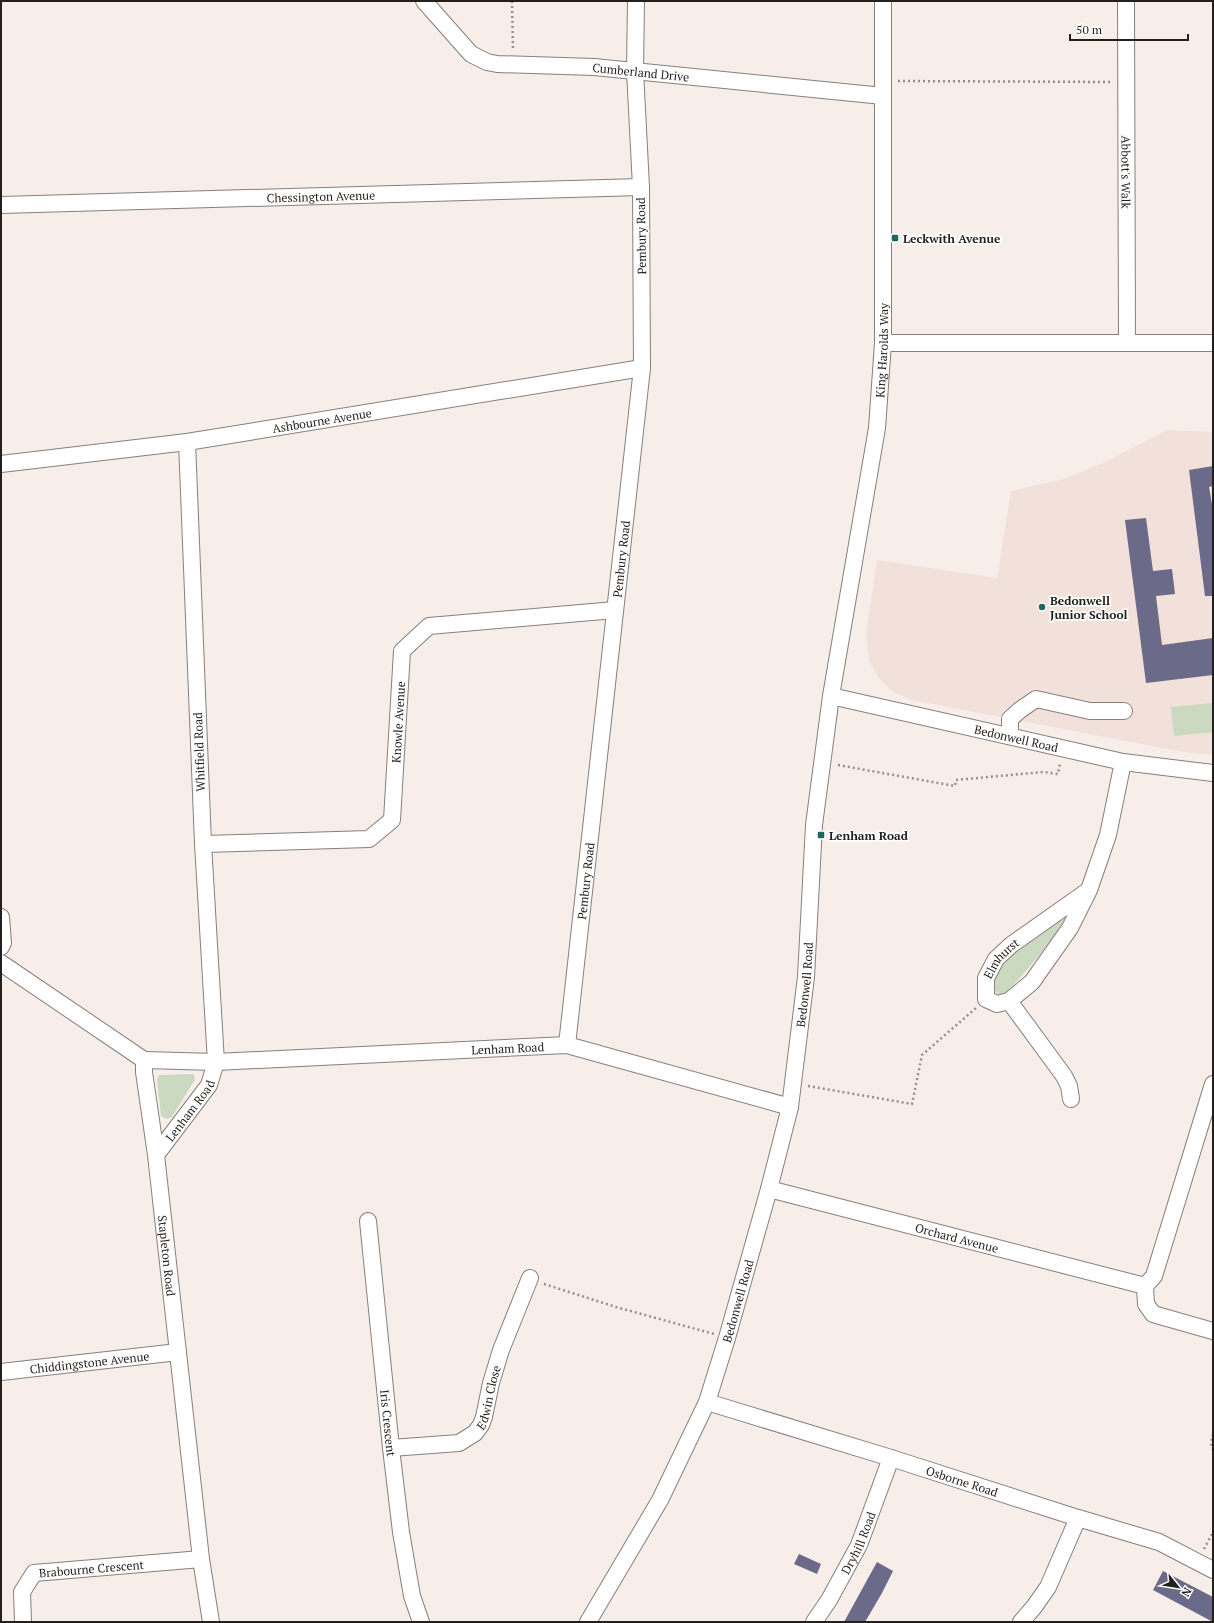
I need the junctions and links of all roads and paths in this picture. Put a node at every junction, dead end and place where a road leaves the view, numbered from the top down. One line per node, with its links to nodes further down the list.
1 (424, 1): 7 (street, Cumberland Drive)
2 (512, 1): 6 (path)
3 (636, 1): 7 (street, Pembury Road)
4 (883, 1): 9 (street, King Harolds Way)
5 (1126, 1): 8 (street, Abbott's Walk)
6 (513, 48)
7 (636, 71): 9 (street, Cumberland Drive); 10 (street, Pembury Road)
8 (1126, 82): 9 (path); 13 (street, Abbott's Walk)
9 (883, 88): 12 (street, King Harolds Way)
10 (640, 187): 11 (street, Chessington Avenue); 15 (street, Pembury Road)
11 (1, 205)
12 (883, 343): 13 (street); 19 (street, King Harolds Way)
13 (1127, 343): 14 (street)
14 (1213, 343)
15 (642, 368): 16 (street, Ashbourne Avenue); 18 (street, Pembury Road)
16 (187, 442): 17 (street, Ashbourne Avenue); 26 (street, Whitfield Road)
17 (1, 464)
18 (614, 610): 26 (street, Knowle Avenue); 33 (street, Pembury Road)
19 (831, 696): 21 (street, Bedonwell Road); 23 (street, Bedonwell Road)
20 (1124, 711): 21 (street)
21 (1010, 736): 22 (street, Bedonwell Road)
22 (1063, 748): 23 (path); 24 (street, Bedonwell Road)
23 (822, 762): 36 (street, Bedonwell Road)
24 (1123, 762): 25 (street, Bedonwell Road); 27 (street)
25 (1213, 773)
26 (203, 844): 35 (street, Whitfield Road)
27 (1090, 890): 31 (street, Elmhurst); 32 (street)
28 (1, 917): 29 (street)
29 (1, 947)
30 (1, 963): 34 (street)
31 (986, 999): 32 (street, Elmhurst); 36 (path)
32 (1009, 1001): 38 (street)
33 (567, 1045): 35 (street, Lenham Road); 39 (street, Lenham Road)
34 (144, 1060): 35 (street, Lenham Road); 40 (street, Stapleton Road)
35 (216, 1062): 40 (street, Lenham Road)
36 (794, 1084): 39 (street, Bedonwell Road)
37 (1213, 1084): 44 (street)
38 (1071, 1099)
39 (790, 1107): 41 (street, Bedonwell Road)
40 (156, 1156): 47 (street, Stapleton Road)
41 (770, 1189): 44 (street, Orchard Avenue); 46 (street, Bedonwell Road)
42 (368, 1221): 51 (street, Iris Crescent)
43 (530, 1278): 46 (path); 51 (street, Edwin Close)
44 (1144, 1286): 45 (street)
45 (1213, 1331)
46 (727, 1338): 49 (street, Bedonwell Road)
47 (178, 1352): 48 (street, Chiddingstone Avenue); 55 (street, Stapleton Road)
48 (1, 1372)
49 (707, 1402): 53 (street, Osborne Road); 60 (street, Bedonwell Road)
50 (1213, 1434): 52 (path)
51 (391, 1448): 59 (street, Iris Crescent)
52 (1213, 1450)
53 (891, 1458): 54 (street, Osborne Road); 61 (street, Dryhill Road)
54 (1078, 1518): 56 (street, Osborne Road); 62 (street)
55 (201, 1559): 57 (street, Brabourne Crescent); 58 (street, Stapleton Road)
56 (1213, 1570)
57 (23, 1622)
58 (211, 1622)
59 (421, 1622)
60 (588, 1622)
61 (814, 1622)
62 (1021, 1622)

